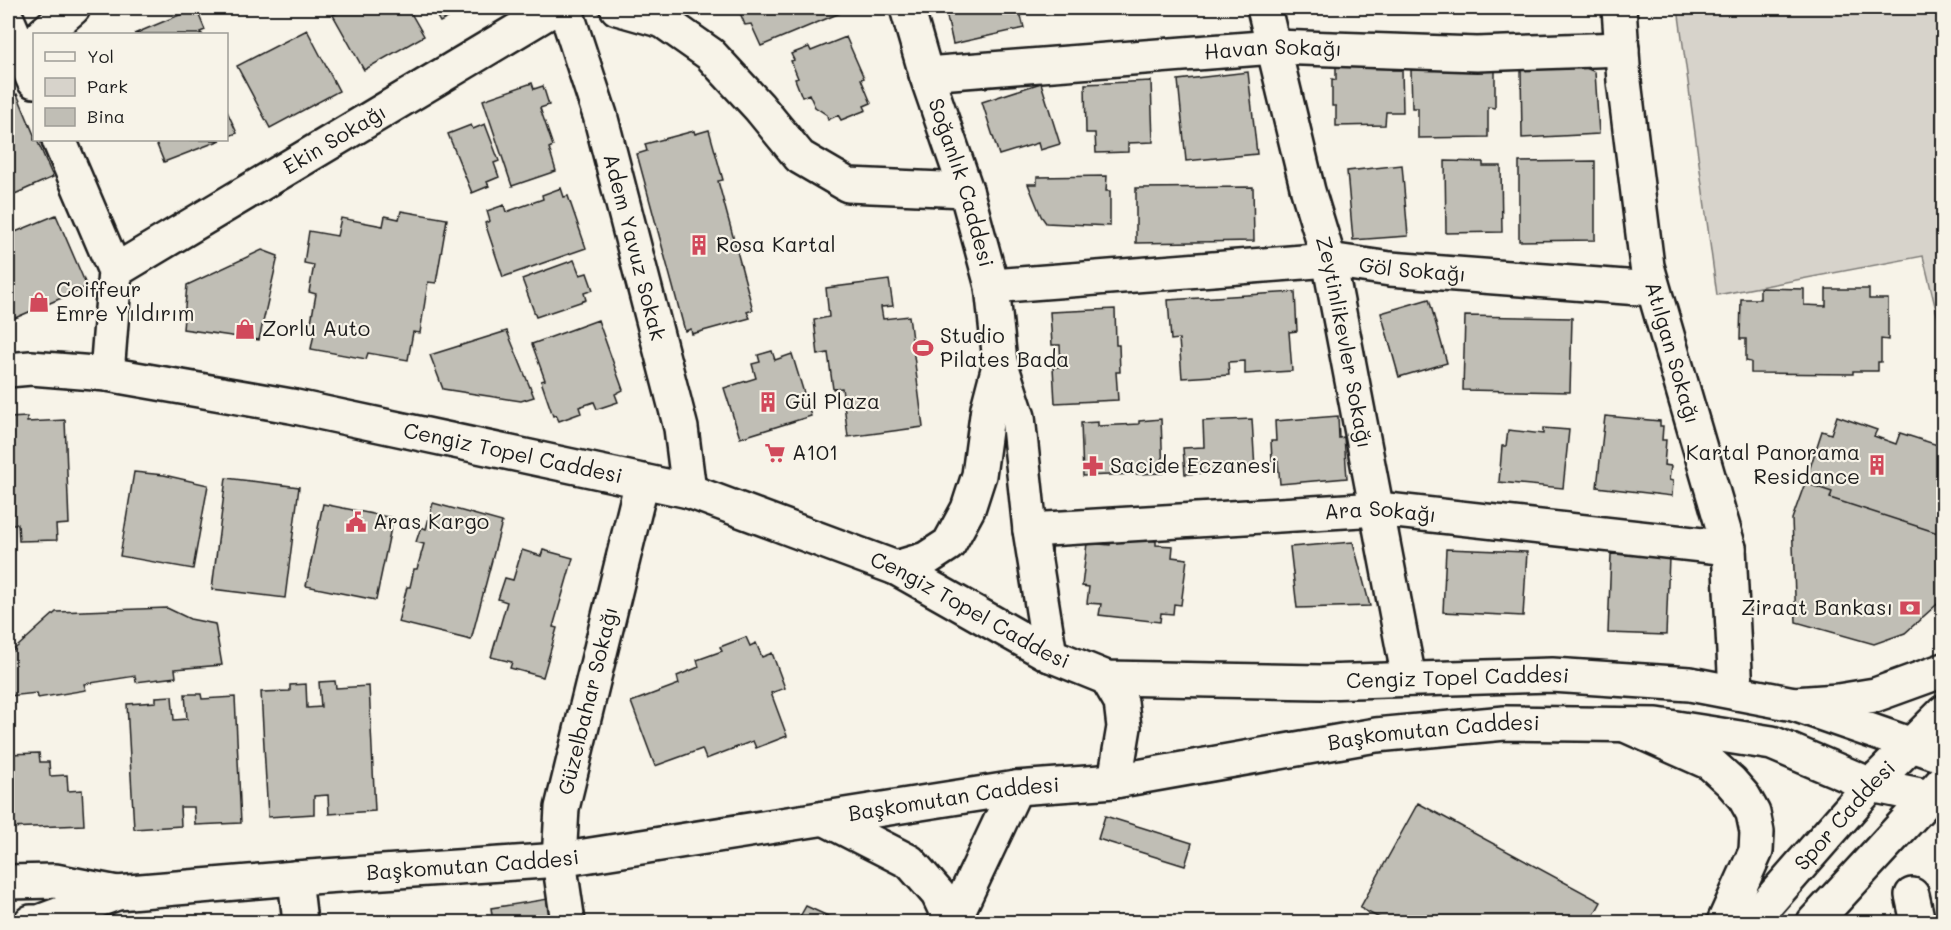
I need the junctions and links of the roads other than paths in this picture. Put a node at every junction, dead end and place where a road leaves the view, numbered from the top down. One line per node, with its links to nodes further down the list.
1 (73, 8): 9 (street)
2 (555, 8): 17 (street, Ekin Sokağı)
3 (565, 8): 24 (street, Adem Yavuz Sokak)
4 (617, 8): 15 (street)
5 (907, 8): 13 (street, Soğanlık Caddesi)
6 (1264, 8): 10 (street, Zeytinlikevler Sokağı)
7 (1619, 8): 11 (street, Atılgan Sokağı)
8 (8, 21): 12 (street)
9 (49, 33)
10 (1275, 47): 11 (street, Havan Sokağı); 13 (street, Havan Sokağı); 16 (street, Zeytinlikevler Sokağı)
11 (1622, 49): 19 (street, Atılgan Sokağı)
12 (28, 54)
13 (926, 74): 15 (street, Soğanlık Caddesi)
14 (59, 141): 17 (street)
15 (966, 190): 18 (street, Soğanlık Caddesi)
16 (1329, 260): 18 (street, Göl Sokağı); 19 (street, Göl Sokağı); 25 (street, Zeytinlikevler Sokağı)
17 (115, 271): 22 (street)
18 (992, 286): 20 (street, Soğanlık Caddesi)
19 (1652, 289): 27 (street, Atılgan Sokağı)
20 (1000, 362): 26 (street, Soğanlık Caddesi); 28 (street, Soğanlık Caddesi)
21 (8, 370): 22 (street, Cengiz Topel Caddesi)
22 (107, 374): 23 (street, Cengiz Topel Caddesi)
23 (642, 481): 24 (street, Cengiz Topel Caddesi); 44 (street, Güzelbahar Sokağı)
24 (689, 491): 28 (street, Cengiz Topel Caddesi)
25 (1378, 509): 26 (street, Ara Sokağı); 27 (street, Ara Sokağı); 32 (street, Zeytinlikevler Sokağı)
26 (1030, 530): 29 (street, Soğanlık Caddesi)
27 (1729, 548): 33 (street, Atılgan Sokağı)
28 (896, 568): 29 (street, Cengiz Topel Caddesi)
29 (1050, 655): 31 (street, Cengiz Topel Caddesi)
30 (1944, 670): 34 (street)
31 (1107, 678): 32 (street, Cengiz Topel Caddesi); 39 (street)
32 (1408, 680): 33 (street, Cengiz Topel Caddesi)
33 (1736, 693): 34 (street, Cengiz Topel Caddesi)
34 (1794, 704): 37 (street, Cengiz Topel Caddesi)
35 (1944, 712): 37 (street, Spor Caddesi)
36 (1625, 725): 39 (street, Başkomutan Caddesi); 40 (street, Başkomutan Caddesi); 52 (street)
37 (1911, 743): 38 (street, Cengiz Topel Caddesi); 40 (street, Spor Caddesi)
38 (1944, 756)
39 (1115, 781): 41 (street, Başkomutan Caddesi)
40 (1872, 785): 42 (street); 53 (street, Spor Caddesi)
41 (1016, 788): 43 (street, Başkomutan Caddesi); 51 (street)
42 (1939, 792): 54 (street)
43 (824, 818): 44 (street, Başkomutan Caddesi); 51 (street)
44 (559, 860): 45 (street, Başkomutan Caddesi); 50 (street, Güzelbahar Sokağı)
45 (295, 878): 47 (street, Başkomutan Caddesi); 49 (street)
46 (8, 882): 47 (street)
47 (117, 893): 48 (street, Başkomutan Caddesi)
48 (31, 922)
49 (300, 922)
50 (568, 922)
51 (952, 922)
52 (1724, 922)
53 (1750, 922)
54 (1814, 922)

